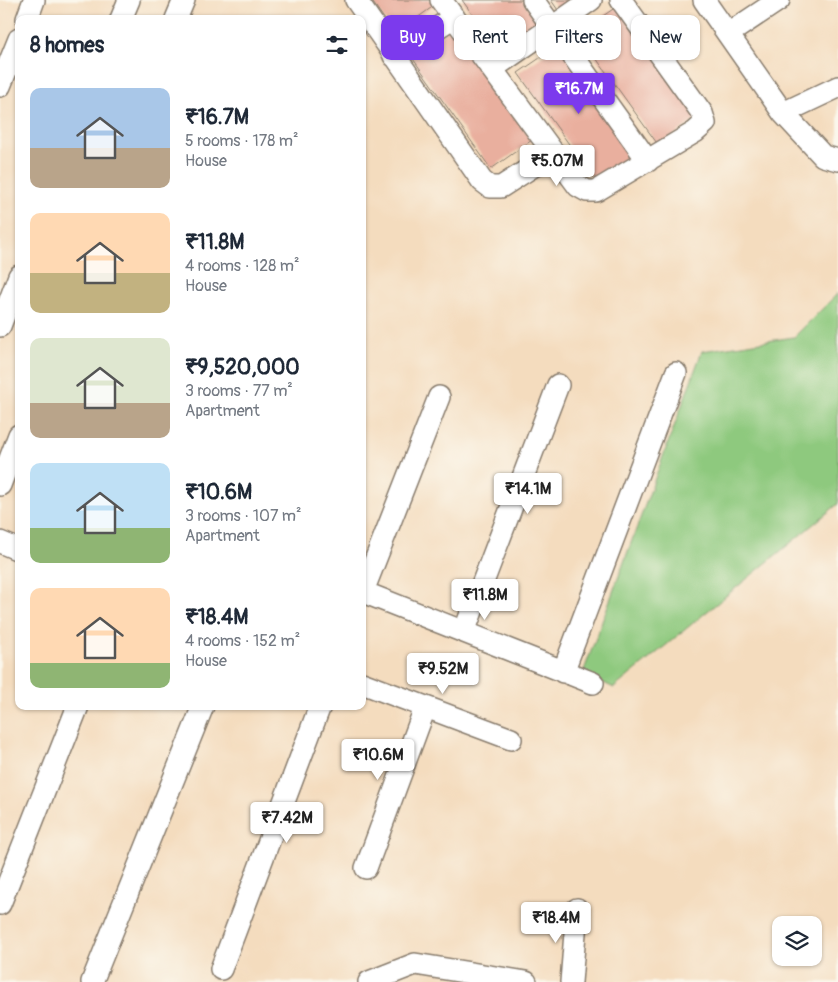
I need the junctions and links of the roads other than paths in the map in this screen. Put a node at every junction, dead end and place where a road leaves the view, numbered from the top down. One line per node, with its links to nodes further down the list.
1 (34, 0): 11 (street)
2 (129, 0): 12 (street)
3 (184, 0): 13 (street)
4 (356, 0): 17 (street)
5 (533, 0): 14 (street)
6 (591, 0): 15 (street)
7 (621, 0): 28 (street)
8 (704, 0): 16 (street)
9 (779, 0): 16 (street)
10 (448, 8): 22 (street)
11 (28, 15)
12 (123, 15)
13 (178, 15)
14 (544, 15)
15 (571, 15)
16 (728, 34): 25 (street)
17 (381, 37)
18 (536, 39): 22 (street)
19 (15, 49): 23 (street)
20 (397, 60): 26 (street)
21 (576, 60): 28 (street)
22 (492, 69): 26 (street)
23 (0, 86)
24 (838, 87): 25 (street)
25 (783, 113): 27 (street)
26 (554, 153): 28 (street)
27 (838, 160)
28 (648, 161)
29 (15, 287): 30 (street)
30 (0, 326)
31 (676, 373): 41 (street)
32 (558, 385): 40 (street)
33 (439, 397): 38 (street)
34 (15, 446): 35 (street)
35 (0, 485)
36 (0, 542): 37 (street)
37 (15, 548)
38 (366, 585)
39 (366, 594): 40 (street)
40 (464, 632): 41 (street)
41 (563, 672): 42 (street)
42 (593, 683)
43 (366, 685): 44 (street)
44 (425, 708): 48 (street); 49 (street)
45 (76, 710): 50 (street)
46 (200, 710): 53 (street)
47 (318, 710): 52 (street)
48 (510, 739)
49 (366, 868)
50 (0, 904)
51 (577, 909): 56 (street)
52 (221, 969)
53 (92, 982)
54 (369, 982): 55 (street)
55 (526, 982)
56 (571, 982)

